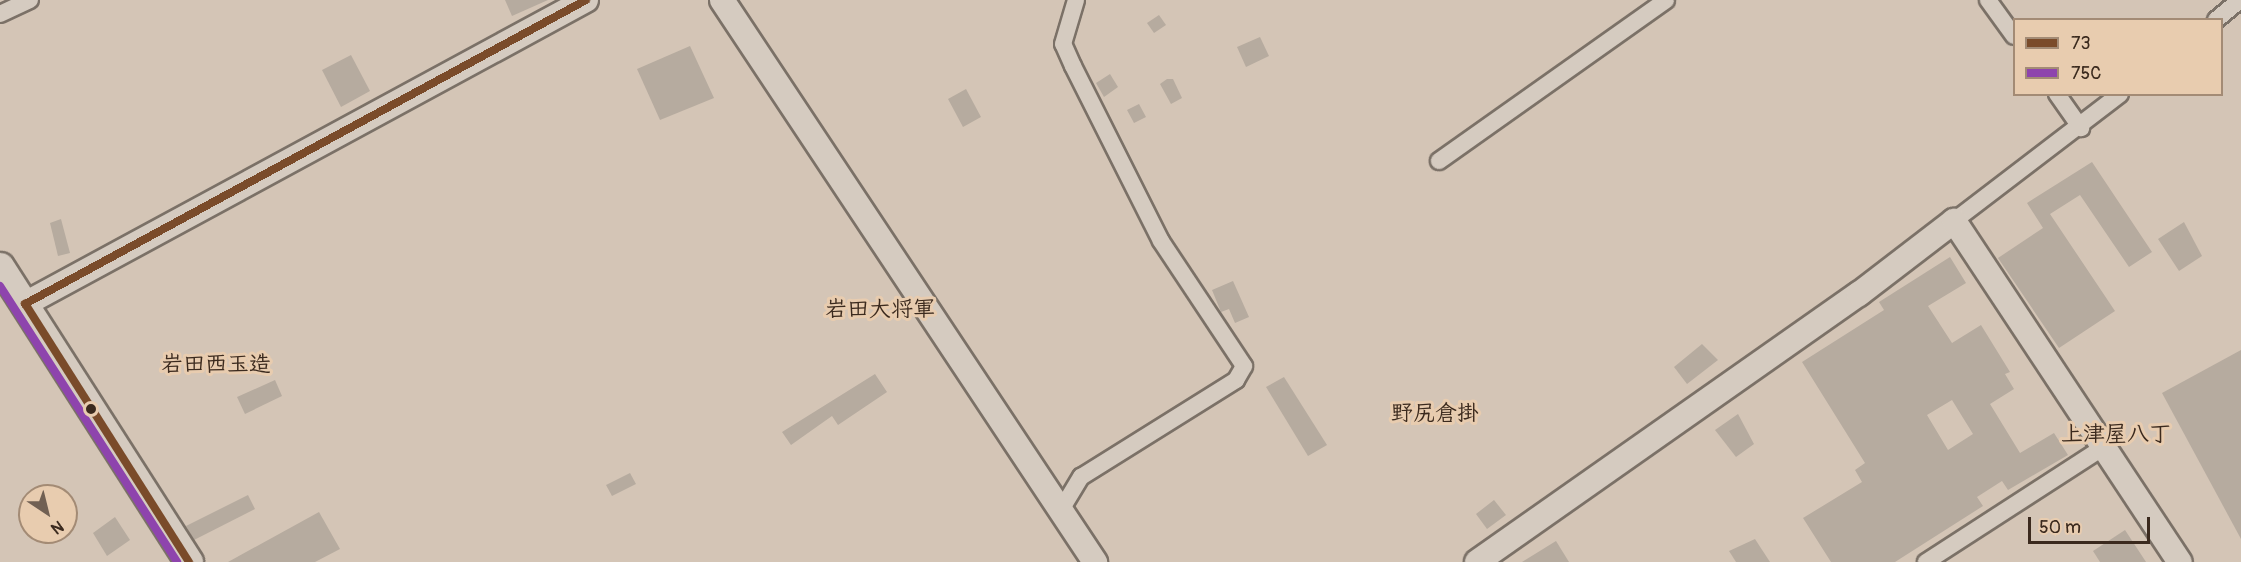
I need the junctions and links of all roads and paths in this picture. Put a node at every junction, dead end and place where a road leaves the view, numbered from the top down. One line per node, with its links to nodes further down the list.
1 (30, 0): 8 (street)
2 (586, 0): 17 (street)
3 (722, 0): 19 (street)
4 (1076, 0): 19 (street)
5 (1666, 0): 14 (street)
6 (1989, 0): 10 (street)
7 (2241, 1): 9 (street)
8 (0, 14)
9 (2219, 18)
10 (2013, 35)
11 (2058, 96): 13 (street)
12 (2118, 96): 13 (street)
13 (2081, 128): 15 (street)
14 (1439, 161)
15 (1954, 221): 18 (street); 22 (street)
16 (0, 266): 17 (main road)
17 (25, 304): 20 (main road)
18 (2104, 447): 23 (street); 24 (street)
19 (1061, 510): 21 (street)
20 (189, 562)
21 (1095, 562)
22 (1476, 562)
23 (1926, 562)
24 (2180, 562)

